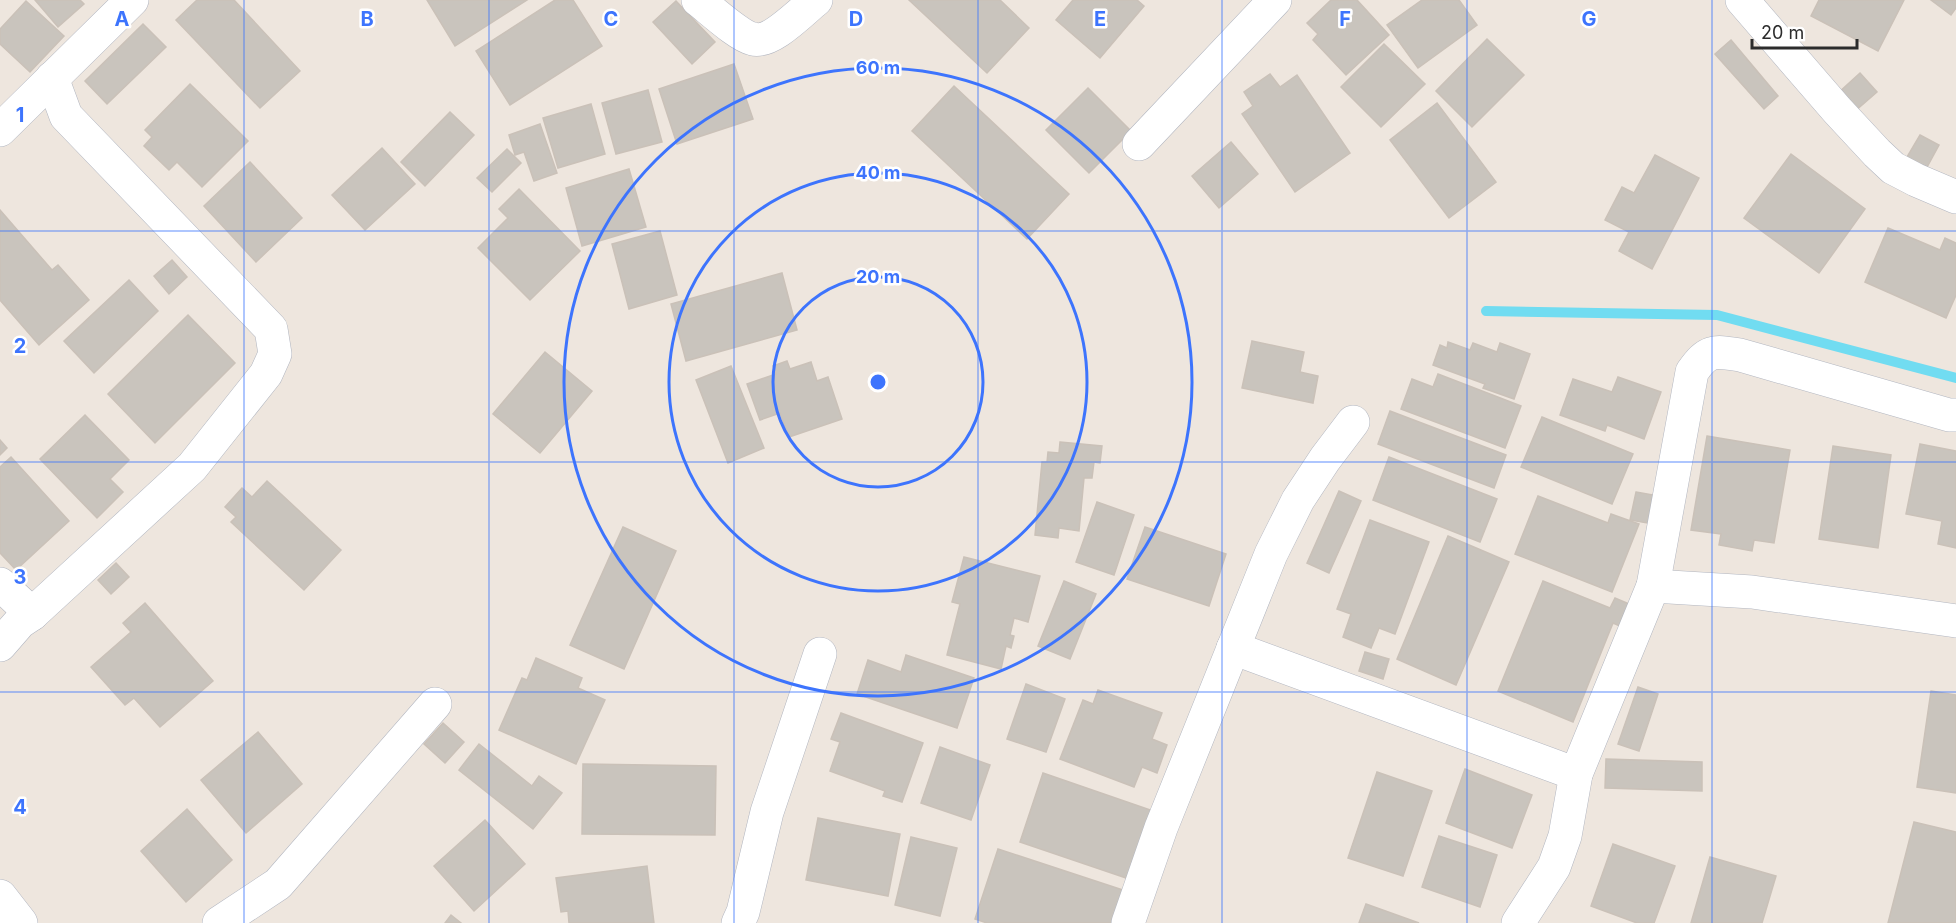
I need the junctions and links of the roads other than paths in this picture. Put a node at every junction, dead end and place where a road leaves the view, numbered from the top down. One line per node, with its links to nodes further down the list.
1 (132, 0): 6 (street)
2 (698, 0): 3 (street)
3 (816, 0)
4 (1275, 0): 10 (street)
5 (1742, 0): 11 (street)
6 (52, 78): 7 (street); 8 (street)
7 (26, 105): 8 (street); 9 (street)
8 (66, 116): 16 (street)
9 (0, 130)
10 (1139, 144)
11 (1956, 197)
12 (1956, 415): 15 (street)
13 (1353, 422): 19 (street)
14 (0, 584): 16 (street)
15 (1653, 586): 17 (street); 22 (street)
16 (32, 614): 18 (street)
17 (1956, 621)
18 (0, 645)
19 (1233, 648): 22 (street); 28 (street)
20 (820, 654): 27 (street)
21 (435, 704): 26 (street)
22 (1576, 774): 24 (street)
23 (0, 896): 25 (street)
24 (1524, 921)
25 (21, 923)
26 (219, 923)
27 (738, 923)
28 (1128, 923)

